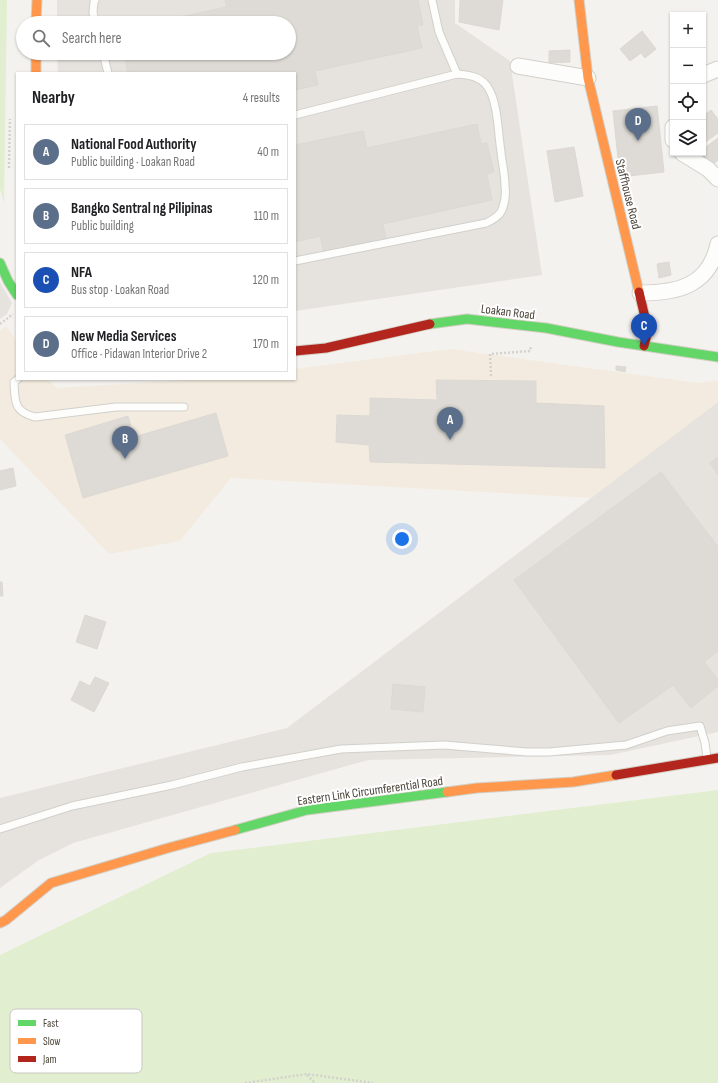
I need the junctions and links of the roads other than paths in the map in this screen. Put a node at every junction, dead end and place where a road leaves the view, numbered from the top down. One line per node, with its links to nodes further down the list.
1 (37, 0): 5 (main road)
2 (95, 0): 6 (lane)
3 (432, 0): 13 (lane)
4 (579, 0): 15 (main road, Staffhouse Road)
5 (36, 16)
6 (94, 16)
7 (36, 60): 11 (main road)
8 (105, 60): 12 (lane)
9 (518, 66): 15 (street)
10 (718, 69): 14 (street)
11 (36, 72)
12 (108, 72)
13 (456, 74): 16 (lane); 20 (lane)
14 (706, 74)
15 (588, 78): 23 (main road, Staffhouse Road)
16 (296, 115)
17 (687, 156): 18 (street)
18 (718, 179)
19 (718, 244): 23 (street)
20 (296, 261)
21 (0, 263): 22 (main road)
22 (16, 293)
23 (640, 294): 24 (main road, Staffhouse Road)
24 (644, 346): 25 (main road, Loakan Road); 26 (main road, Loakan Road)
25 (296, 351)
26 (718, 358)
27 (17, 380): 28 (lane)
28 (184, 407)
29 (718, 758): 30 (main road, Eastern Link Circumferential Road)
30 (708, 760): 31 (lane); 32 (main road, Eastern Link Circumferential Road)
31 (0, 829)
32 (0, 923)

